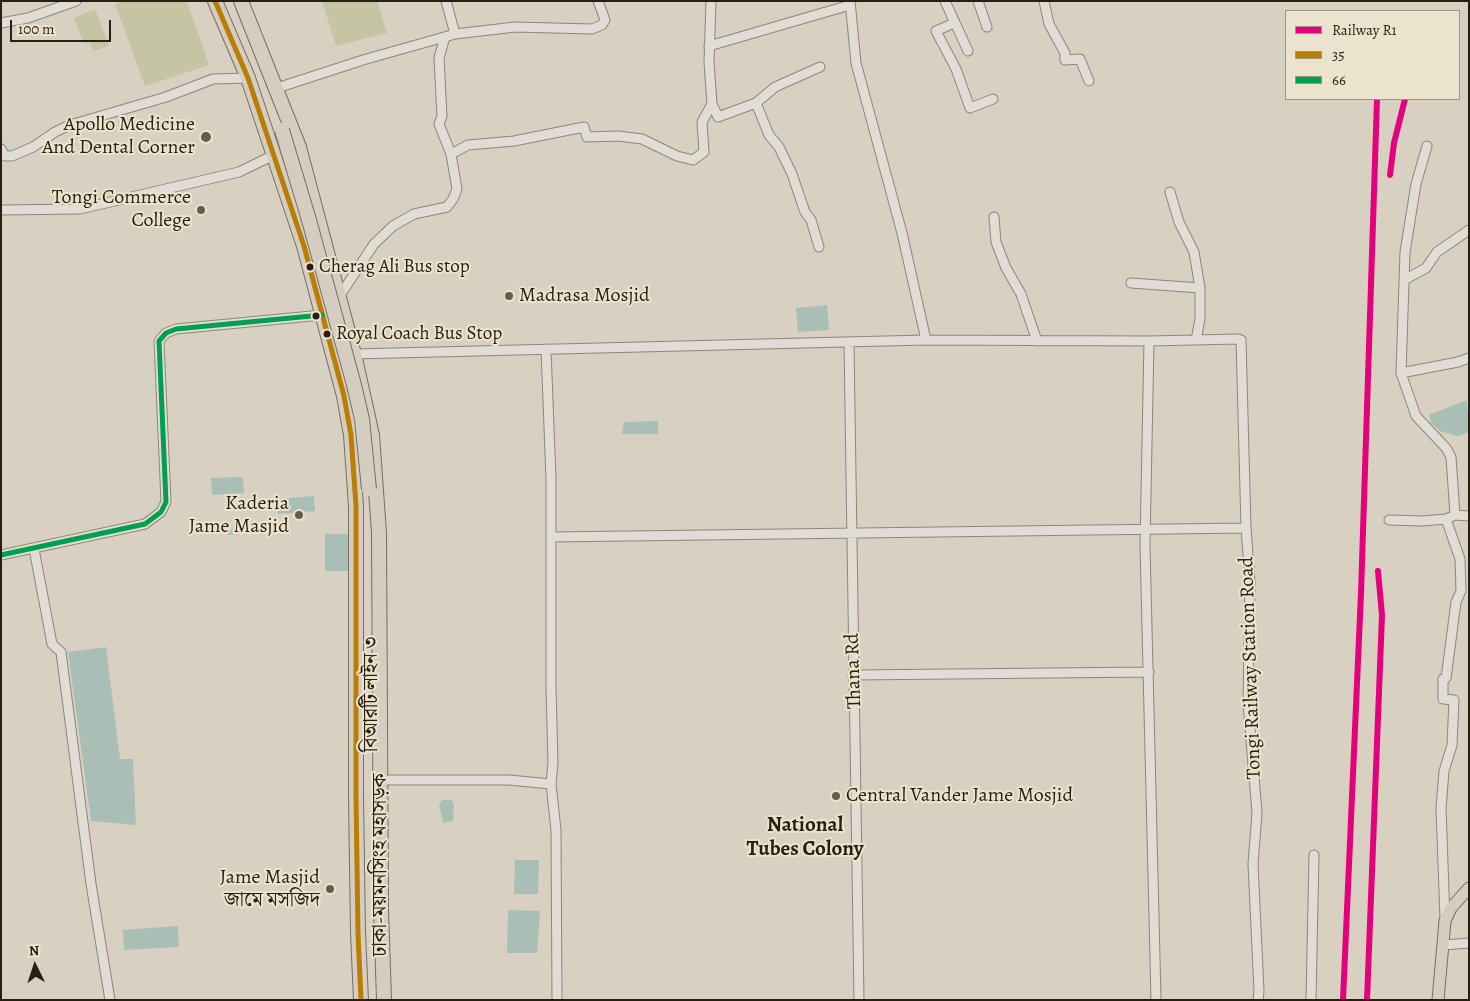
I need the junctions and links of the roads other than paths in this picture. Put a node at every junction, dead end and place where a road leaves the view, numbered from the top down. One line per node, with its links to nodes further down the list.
1 (76, 1): 11 (street)
2 (215, 1): 19 (highway, ঢাকা-ময়মনসিংহ মহাসড়ক)
3 (240, 1): 21 (highway, ঢাকা-ময়মনসিংহ মহাসড়ক)
4 (446, 1): 14 (street)
5 (598, 1): 14 (street)
6 (711, 1): 16 (street)
7 (945, 1): 12 (street)
8 (978, 1): 13 (street)
9 (1044, 1): 20 (street)
10 (850, 3): 16 (street); 40 (street)
11 (1, 23)
12 (954, 23): 17 (street); 22 (street)
13 (987, 26)
14 (455, 34): 15 (street)
15 (445, 38): 21 (street); 28 (street)
16 (709, 46): 24 (street)
17 (968, 51)
18 (820, 67): 23 (street)
19 (248, 78): 27 (street); 29 (highway, ঢাকা-ময়মনসিংহ মহাসড়ক)
20 (1089, 81)
21 (277, 88): 38 (highway, ঢাকা-ময়মনসিংহ মহাসড়ক)
22 (993, 99)
23 (756, 103): 24 (street); 34 (street)
24 (712, 104): 28 (street)
25 (282, 130): 70 (highway, বিআরটি লাইন ৩, bridge)
26 (1427, 146): 35 (street)
27 (1, 149)
28 (451, 154): 38 (street)
29 (274, 155): 31 (street); 39 (highway, ঢাকা-ময়মনসিংহ মহাসড়ক)
30 (1170, 192): 37 (street)
31 (1, 210)
32 (994, 218): 42 (street)
33 (1469, 230): 35 (street)
34 (819, 247)
35 (1404, 280): 48 (street)
36 (1131, 283): 37 (street)
37 (1200, 288): 41 (street)
38 (339, 297): 46 (highway, ঢাকা-ময়মনসিংহ মহাসড়ক)
39 (322, 315): 57 (street); 69 (highway, ঢাকা-ময়মনসিংহ মহাসড়ক)
40 (926, 340): 42 (street); 44 (street)
41 (1196, 340): 43 (street); 53 (street, Tongi Railway Station Road)
42 (1036, 341): 43 (street)
43 (1149, 341): 54 (street)
44 (849, 343): 45 (street); 55 (street, Thana Rd)
45 (546, 349): 46 (street); 56 (street)
46 (354, 354): 61 (highway, ঢাকা-ময়মনসিংহ মহাসড়ক)
47 (1469, 358): 48 (street)
48 (1402, 374): 49 (street)
49 (1455, 515): 50 (street); 51 (street)
50 (1469, 516)
51 (1446, 519): 52 (street); 65 (street)
52 (1389, 520)
53 (1246, 528): 54 (street); 75 (street, Tongi Railway Station Road)
54 (1145, 529): 55 (street); 59 (street)
55 (852, 533): 56 (street); 60 (street, Thana Rd)
56 (551, 537): 62 (street)
57 (34, 549): 58 (street); 68 (street)
58 (1, 555)
59 (1149, 672): 60 (street); 74 (street)
60 (853, 675): 73 (street, Thana Rd)
61 (380, 780): 62 (street); 71 (highway, ঢাকা-ময়মনসিংহ মহাসড়ক)
62 (551, 784): 72 (street)
63 (1314, 855): 76 (street)
64 (1469, 888): 65 (main road)
65 (1445, 921): 67 (main road)
66 (1469, 943): 67 (street)
67 (1444, 945): 77 (main road)
68 (110, 1000)
69 (361, 1000)
70 (378, 1000)
71 (384, 1000)
72 (557, 1000)
73 (859, 1000)
74 (1156, 1000)
75 (1258, 1000)
76 (1311, 1000)
77 (1438, 1000)

